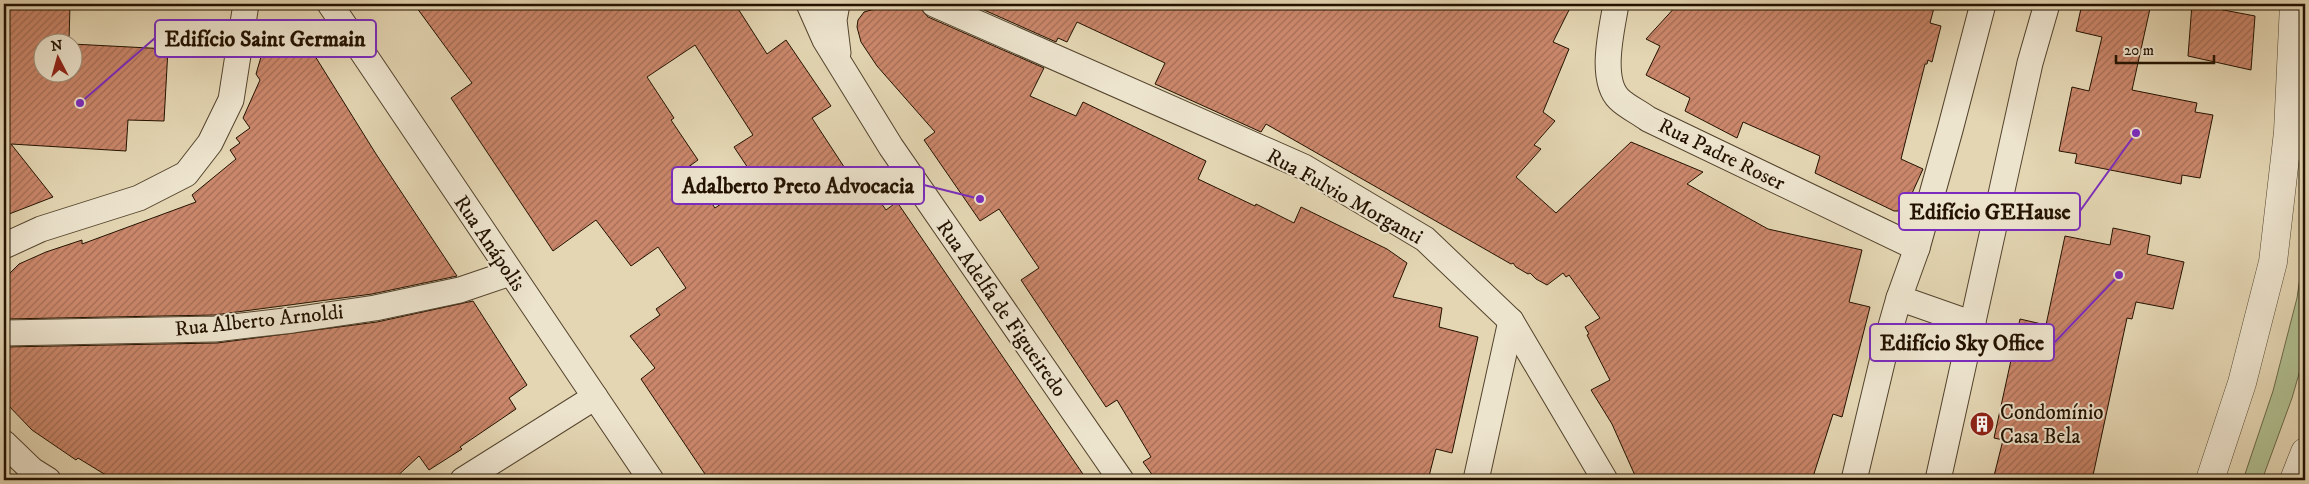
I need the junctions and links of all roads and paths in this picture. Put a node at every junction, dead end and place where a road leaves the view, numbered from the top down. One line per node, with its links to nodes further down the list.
1 (246, 4): 11 (street)
2 (330, 4): 13 (street, Rua Anápolis)
3 (809, 4): 10 (street, Rua Adelfa de Figueiredo)
4 (837, 4): 10 (street, Rua Adelfa de Figueiredo)
5 (934, 4): 15 (street, Rua Fulvio Morganti)
6 (1616, 4): 12 (street, Rua Padre Roser)
7 (1983, 4): 12 (street)
8 (2046, 4): 16 (street)
9 (2294, 4): 29 (street)
10 (838, 58): 24 (street, Rua Adelfa de Figueiredo)
11 (4, 246)
12 (1917, 248): 14 (street)
13 (510, 273): 17 (street, Rua Alberto Arnoldi); 18 (street, Rua Anápolis)
14 (1899, 298): 16 (street); 27 (street)
15 (1511, 321): 25 (street); 26 (street, Rua Fulvio Morganti)
16 (1973, 324): 28 (street)
17 (4, 333)
18 (595, 397): 22 (street); 23 (street, Rua Anápolis)
19 (4, 443): 21 (street)
20 (2305, 452): 30 (street)
21 (48, 480)
22 (463, 480)
23 (651, 480)
24 (1121, 480)
25 (1476, 480)
26 (1606, 480)
27 (1854, 480)
28 (1938, 480)
29 (2210, 480)
30 (2294, 480)

